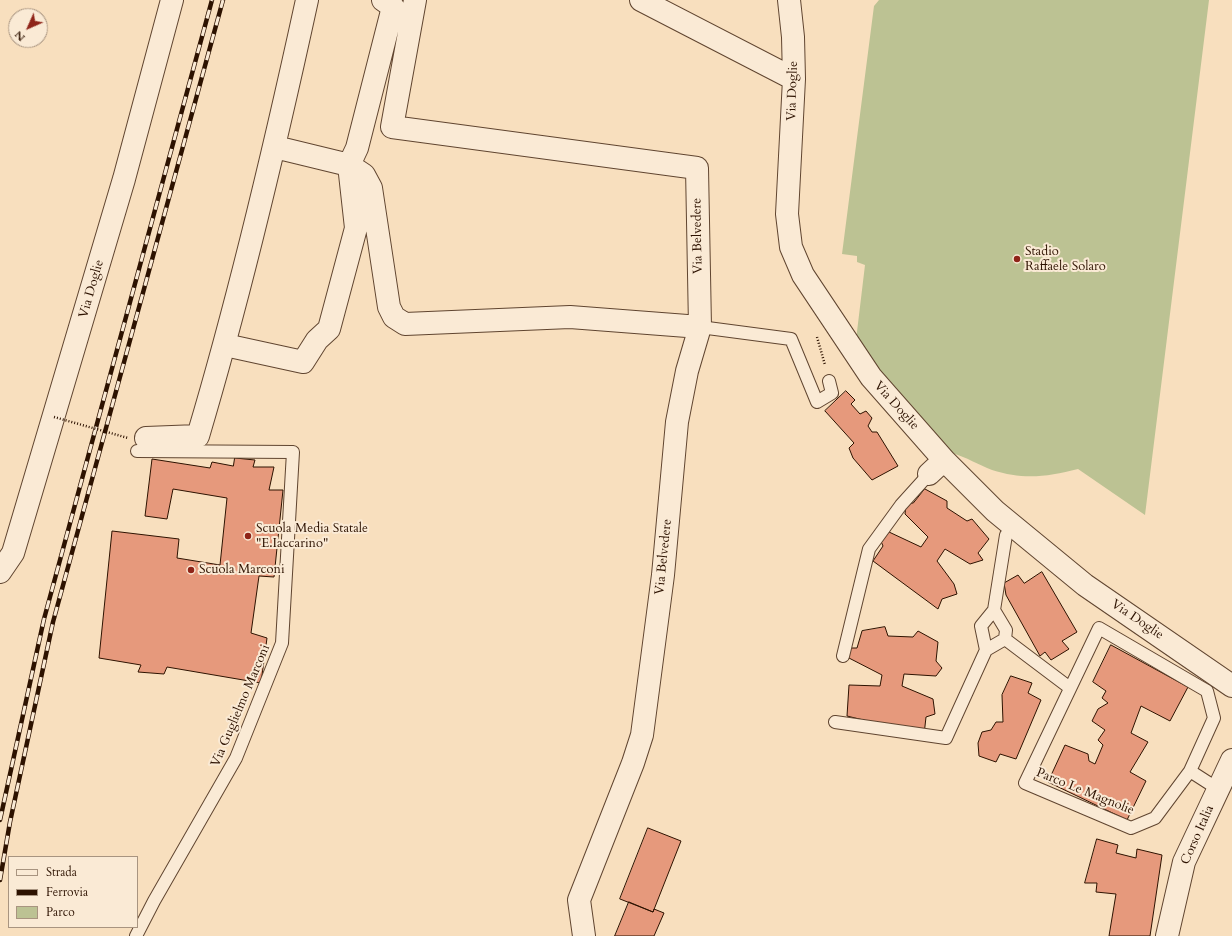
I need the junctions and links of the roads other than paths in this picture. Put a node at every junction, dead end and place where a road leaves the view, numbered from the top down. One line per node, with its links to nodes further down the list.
1 (172, 0): 16 (street, Via Doglie)
2 (307, 0): 8 (street)
3 (383, 0): 9 (street)
4 (414, 0): 10 (street, Via Belvedere)
5 (641, 0): 7 (street)
6 (789, 0): 7 (street, Via Doglie)
7 (794, 79): 14 (street, Via Doglie)
8 (275, 147): 9 (street); 11 (street)
9 (349, 165): 10 (street); 11 (street)
10 (700, 327): 12 (lane); 28 (street, Via Belvedere)
11 (226, 345): 13 (street)
12 (829, 381)
13 (137, 442): 27 (lane, Via Guglielmo Marconi)
14 (936, 467): 20 (lane); 21 (street, Via Doglie)
15 (1006, 535): 17 (lane)
16 (0, 572)
17 (994, 610): 18 (lane); 19 (lane)
18 (1005, 639): 19 (lane); 22 (lane)
19 (986, 650): 23 (lane)
20 (843, 656)
21 (1232, 686)
22 (1070, 688): 25 (lane, Parco Le Magnolie); 25 (lane, Parco Le Magnolie)
23 (835, 722)
24 (1232, 760): 26 (street, Corso Italia)
25 (1190, 771): 26 (lane)
26 (1218, 789): 29 (street, Corso Italia)
27 (136, 936)
28 (584, 936)
29 (1167, 936)

